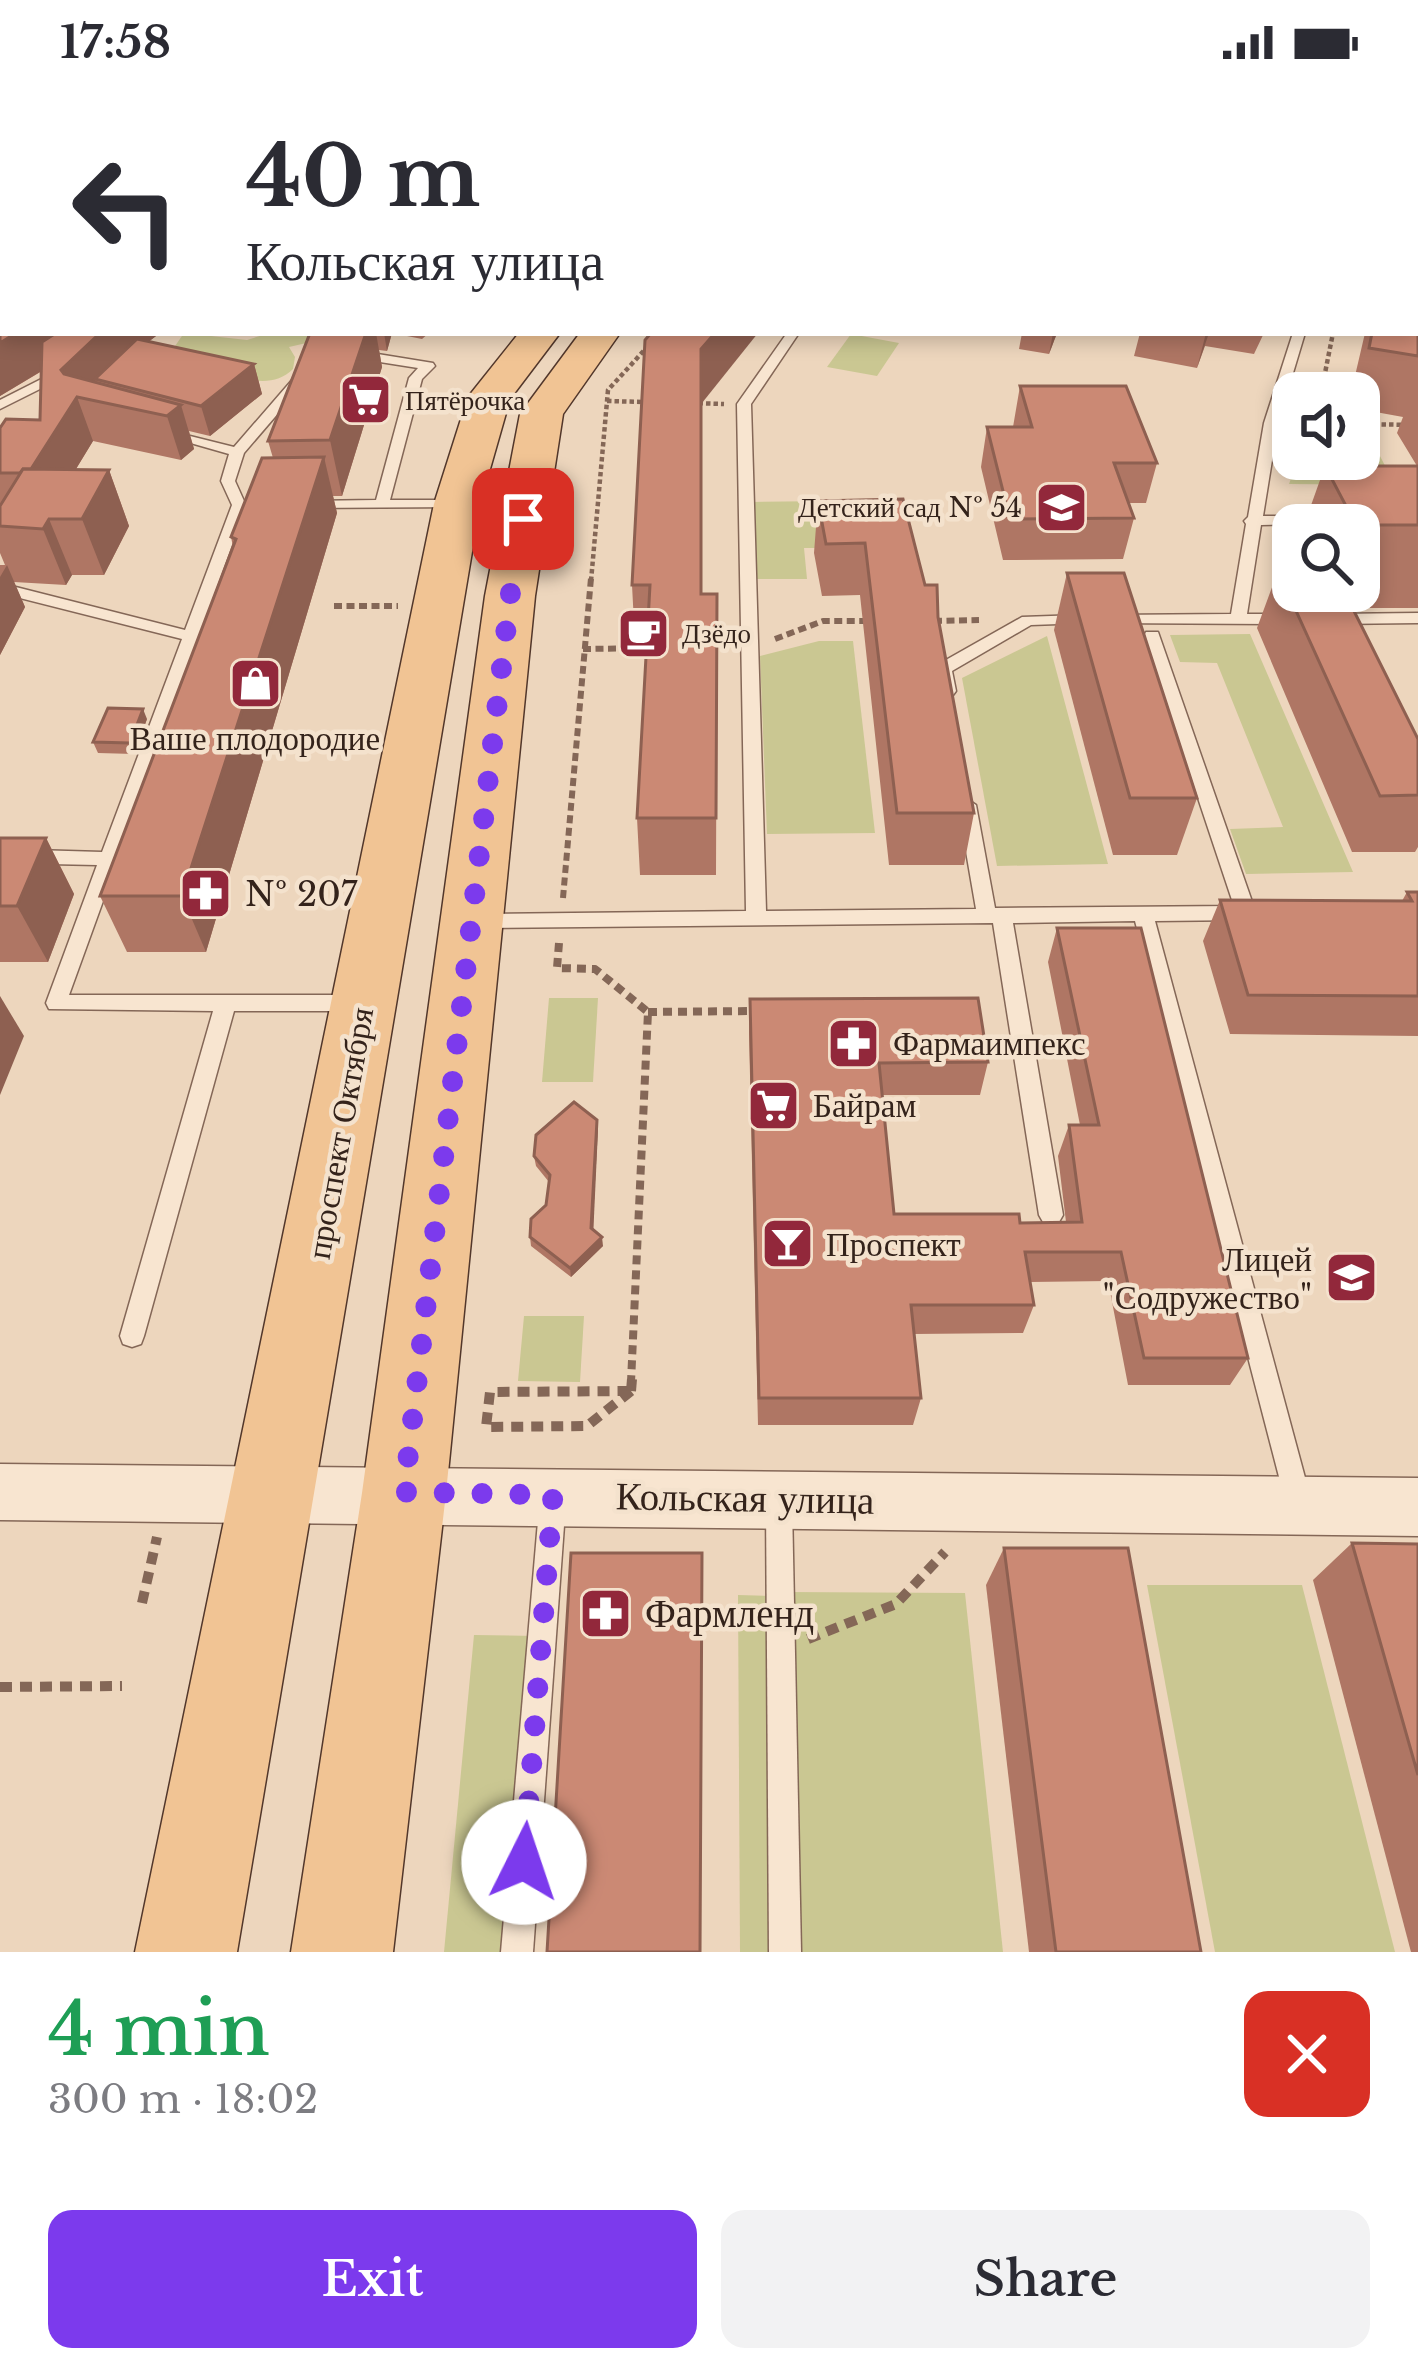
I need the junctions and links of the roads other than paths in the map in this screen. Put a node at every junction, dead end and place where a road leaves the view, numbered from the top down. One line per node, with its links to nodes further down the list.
1 (538, 336): 12 (main road, проспект Октября)
2 (598, 336): 30 (main road)
3 (791, 336): 29 (lane)
4 (1298, 336): 14 (lane)
5 (326, 350): 11 (lane)
6 (86, 357): 8 (lane)
7 (311, 367): 10 (lane)
8 (0, 405)
9 (152, 430): 10 (lane)
10 (237, 452): 13 (lane)
11 (382, 504): 12 (lane); 13 (lane)
12 (457, 504): 32 (main road, проспект Октября)
13 (239, 506): 20 (lane)
14 (1251, 521): 15 (lane); 17 (lane)
15 (1272, 521)
16 (0, 588): 20 (lane)
17 (1238, 619): 18 (lane); 23 (lane)
18 (1331, 619): 19 (lane); 22 (lane)
19 (1418, 619)
20 (191, 636): 26 (lane)
21 (1152, 636): 27 (lane)
22 (1341, 640)
23 (950, 712)
24 (962, 777): 28 (lane)
25 (0, 856): 26 (lane)
26 (109, 860): 31 (lane)
27 (1143, 914): 28 (lane); 41 (lane)
28 (994, 916): 29 (lane); 34 (lane)
29 (756, 919): 30 (lane)
30 (474, 922): 33 (main road)
31 (226, 1001): 32 (lane); 35 (lane)
32 (363, 1013): 33 (main road); 37 (main road, проспект Октября)
33 (462, 1023): 38 (main road)
34 (1051, 1215)
35 (132, 1336)
36 (0, 1492): 37 (street, Кольская улица)
37 (274, 1492): 38 (street, Кольская улица); 43 (main road, проспект Октября)
38 (404, 1492): 39 (street, Кольская улица); 44 (main road)
39 (553, 1495): 40 (street, Кольская улица); 45 (lane)
40 (779, 1498): 41 (street, Кольская улица); 46 (lane)
41 (1299, 1505): 42 (street, Кольская улица)
42 (1418, 1507)
43 (186, 1952)
44 (342, 1952)
45 (517, 1952)
46 (785, 1952)

